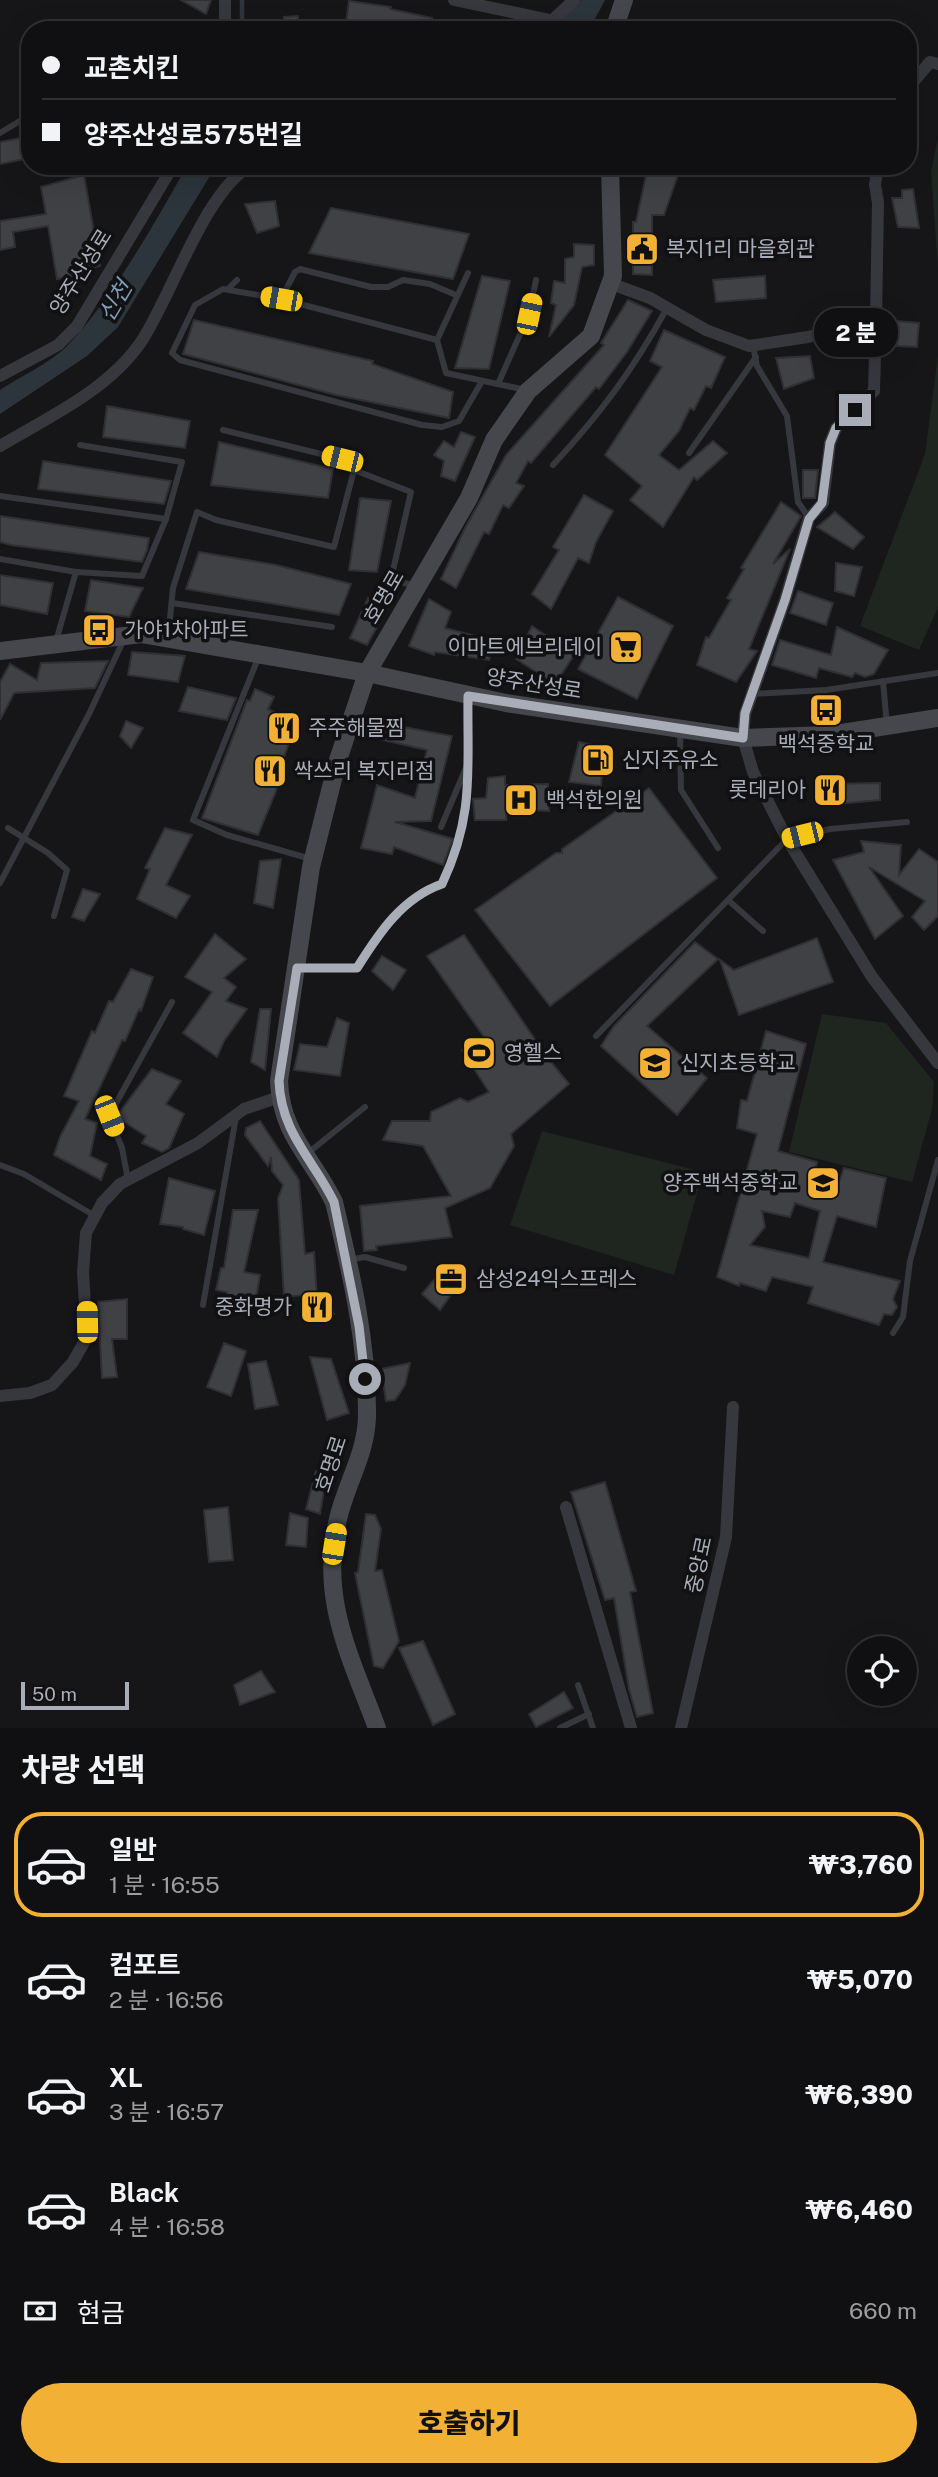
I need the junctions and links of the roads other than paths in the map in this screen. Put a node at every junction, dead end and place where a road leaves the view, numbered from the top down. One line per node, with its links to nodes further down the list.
1 (225, 0): 5 (street)
2 (454, 0): 6 (street)
3 (574, 0): 7 (street)
4 (624, 0): 8 (street)
5 (225, 21)
6 (532, 21)
7 (555, 21)
8 (617, 21)
9 (935, 59): 10 (street)
10 (917, 78)
11 (21, 120): 12 (lane)
12 (0, 132)
13 (168, 175): 28 (street, 양주산성로)
14 (239, 175): 34 (street)
15 (610, 175): 20 (street, 호명로)
16 (876, 175): 25 (street)
17 (468, 273): 22 (lane)
18 (237, 280): 21 (lane)
19 (536, 280): 30 (lane)
20 (612, 284): 24 (street); 31 (street, 호명로)
21 (228, 289): 23 (lane); 29 (lane)
22 (456, 295): 23 (lane); 26 (lane)
23 (281, 299): 26 (lane)
24 (667, 308): 27 (street); 36 (lane)
25 (876, 319): 27 (street); 40 (street)
26 (437, 340): 29 (lane)
27 (754, 351): 35 (lane); 40 (lane)
28 (0, 376)
29 (482, 381): 30 (lane)
30 (498, 384): 31 (lane)
31 (528, 391): 43 (street, 호명로)
32 (223, 430): 37 (lane)
33 (80, 445): 39 (lane)
34 (0, 446)
35 (689, 453)
36 (553, 465)
37 (354, 470): 43 (lane); 44 (lane)
38 (0, 496): 39 (lane)
39 (166, 519): 42 (lane)
40 (809, 519): 54 (street)
41 (0, 559): 42 (lane)
42 (76, 572): 48 (lane)
43 (416, 587): 51 (street, 호명로)
44 (172, 603): 45 (lane); 47 (lane)
45 (332, 626)
46 (126, 636): 47 (street, 양주산성로); 48 (street, 양주산성로); 64 (lane)
47 (168, 638): 50 (street, 양주산성로)
48 (55, 642): 49 (street, 양주산성로)
49 (0, 651)
50 (260, 655): 51 (street, 양주산성로); 67 (lane)
51 (367, 673): 55 (street, 양주산성로); 67 (street, 호명로)
52 (938, 673): 53 (lane)
53 (883, 681): 54 (lane); 57 (lane)
54 (751, 694): 59 (street)
55 (468, 696): 58 (street, 양주산성로); 60 (lane)
56 (938, 718): 57 (street, 양주산성로)
57 (887, 728): 59 (street, 양주산성로)
58 (680, 730): 59 (street, 양주산성로); 66 (lane)
59 (743, 738): 65 (street)
60 (469, 761): 62 (lane); 72 (lane)
61 (907, 822): 65 (lane)
62 (441, 827)
63 (8, 828): 64 (lane)
64 (23, 837): 68 (lane); 70 (lane)
65 (787, 839): 69 (lane); 75 (street)
66 (719, 848)
67 (313, 860): 72 (street, 호명로)
68 (0, 883)
69 (728, 900): 71 (lane); 74 (lane)
70 (54, 916)
71 (763, 931)
72 (297, 968): 76 (street, 호명로)
73 (172, 1002): 82 (lane)
74 (596, 1036)
75 (938, 1063)
76 (279, 1097): 78 (street); 79 (street, 호명로)
77 (365, 1107): 79 (lane)
78 (236, 1115): 82 (street); 86 (lane)
79 (304, 1157): 84 (street, 호명로)
80 (938, 1160): 87 (lane)
81 (0, 1165): 83 (lane)
82 (128, 1180): 83 (street)
83 (95, 1216): 88 (street)
84 (346, 1261): 85 (lane); 93 (street, 호명로)
85 (404, 1268)
86 (203, 1305)
87 (893, 1333)
88 (0, 1396)
89 (733, 1407): 97 (street, 중앙로)
90 (566, 1507): 96 (street)
91 (578, 1685): 92 (lane)
92 (589, 1714): 94 (lane); 95 (lane)
93 (377, 1728)
94 (560, 1728)
95 (593, 1728)
96 (631, 1728)
97 (681, 1728)

